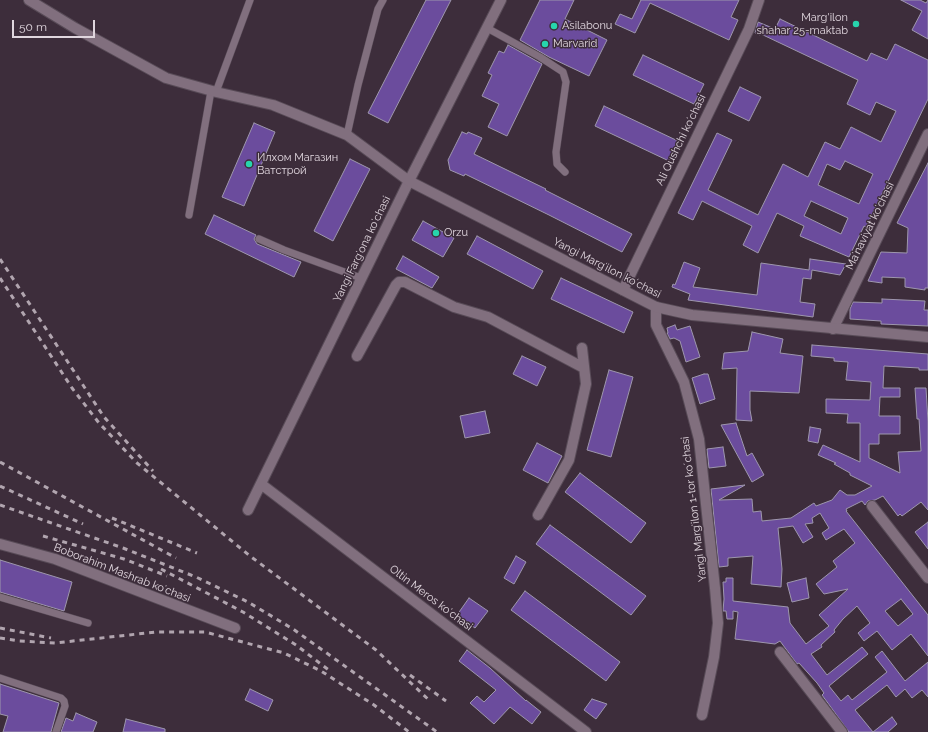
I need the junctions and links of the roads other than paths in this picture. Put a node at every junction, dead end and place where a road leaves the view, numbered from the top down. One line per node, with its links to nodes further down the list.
1 (29, 0): 7 (street, Yangi Margʻilon koʻchasi)
2 (250, 0): 7 (lane)
3 (383, 0): 9 (lane)
4 (502, 0): 6 (street, Yangi Fargʻona koʻchasi)
5 (758, 0): 15 (street, Ali Qushchi koʻchasi)
6 (487, 28): 10 (lane); 11 (street, Yangi Fargʻona koʻchasi)
7 (214, 92): 9 (street, Yangi Margʻilon koʻchasi); 12 (lane)
8 (928, 134): 17 (street, Maʻnaviyat koʻchasi)
9 (347, 135): 11 (street, Yangi Margʻilon koʻchasi)
10 (565, 172)
11 (409, 181): 14 (street, Yangi Fargʻona koʻchasi); 15 (street, Yangi Margʻilon koʻchasi)
12 (189, 215)
13 (259, 239): 14 (lane)
14 (361, 278): 22 (street, Yangi Fargʻona koʻchasi)
15 (623, 290): 16 (street, Yangi Margʻilon koʻchasi)
16 (656, 307): 17 (street, Yangi Margʻilon koʻchasi); 33 (street, Yangi Margʻilon 1-tor koʼchasi)
17 (833, 329): 18 (street, Yangi Margʻilon koʻchasi)
18 (928, 337)
19 (582, 348): 21 (street)
20 (358, 356): 21 (street)
21 (584, 368): 25 (street)
22 (261, 484): 24 (street, Yangi Fargʻona koʻchasi); 35 (street, Oltin Meros koʻchasi)
23 (872, 506): 27 (street)
24 (248, 510)
25 (538, 515)
26 (0, 544): 30 (street, Boborahim Mashrab koʻchasi)
27 (928, 578)
28 (0, 597): 29 (lane)
29 (88, 623)
30 (235, 628)
31 (780, 652): 36 (street)
32 (0, 678): 34 (lane)
33 (702, 715)
34 (56, 732)
35 (586, 732)
36 (842, 732)

